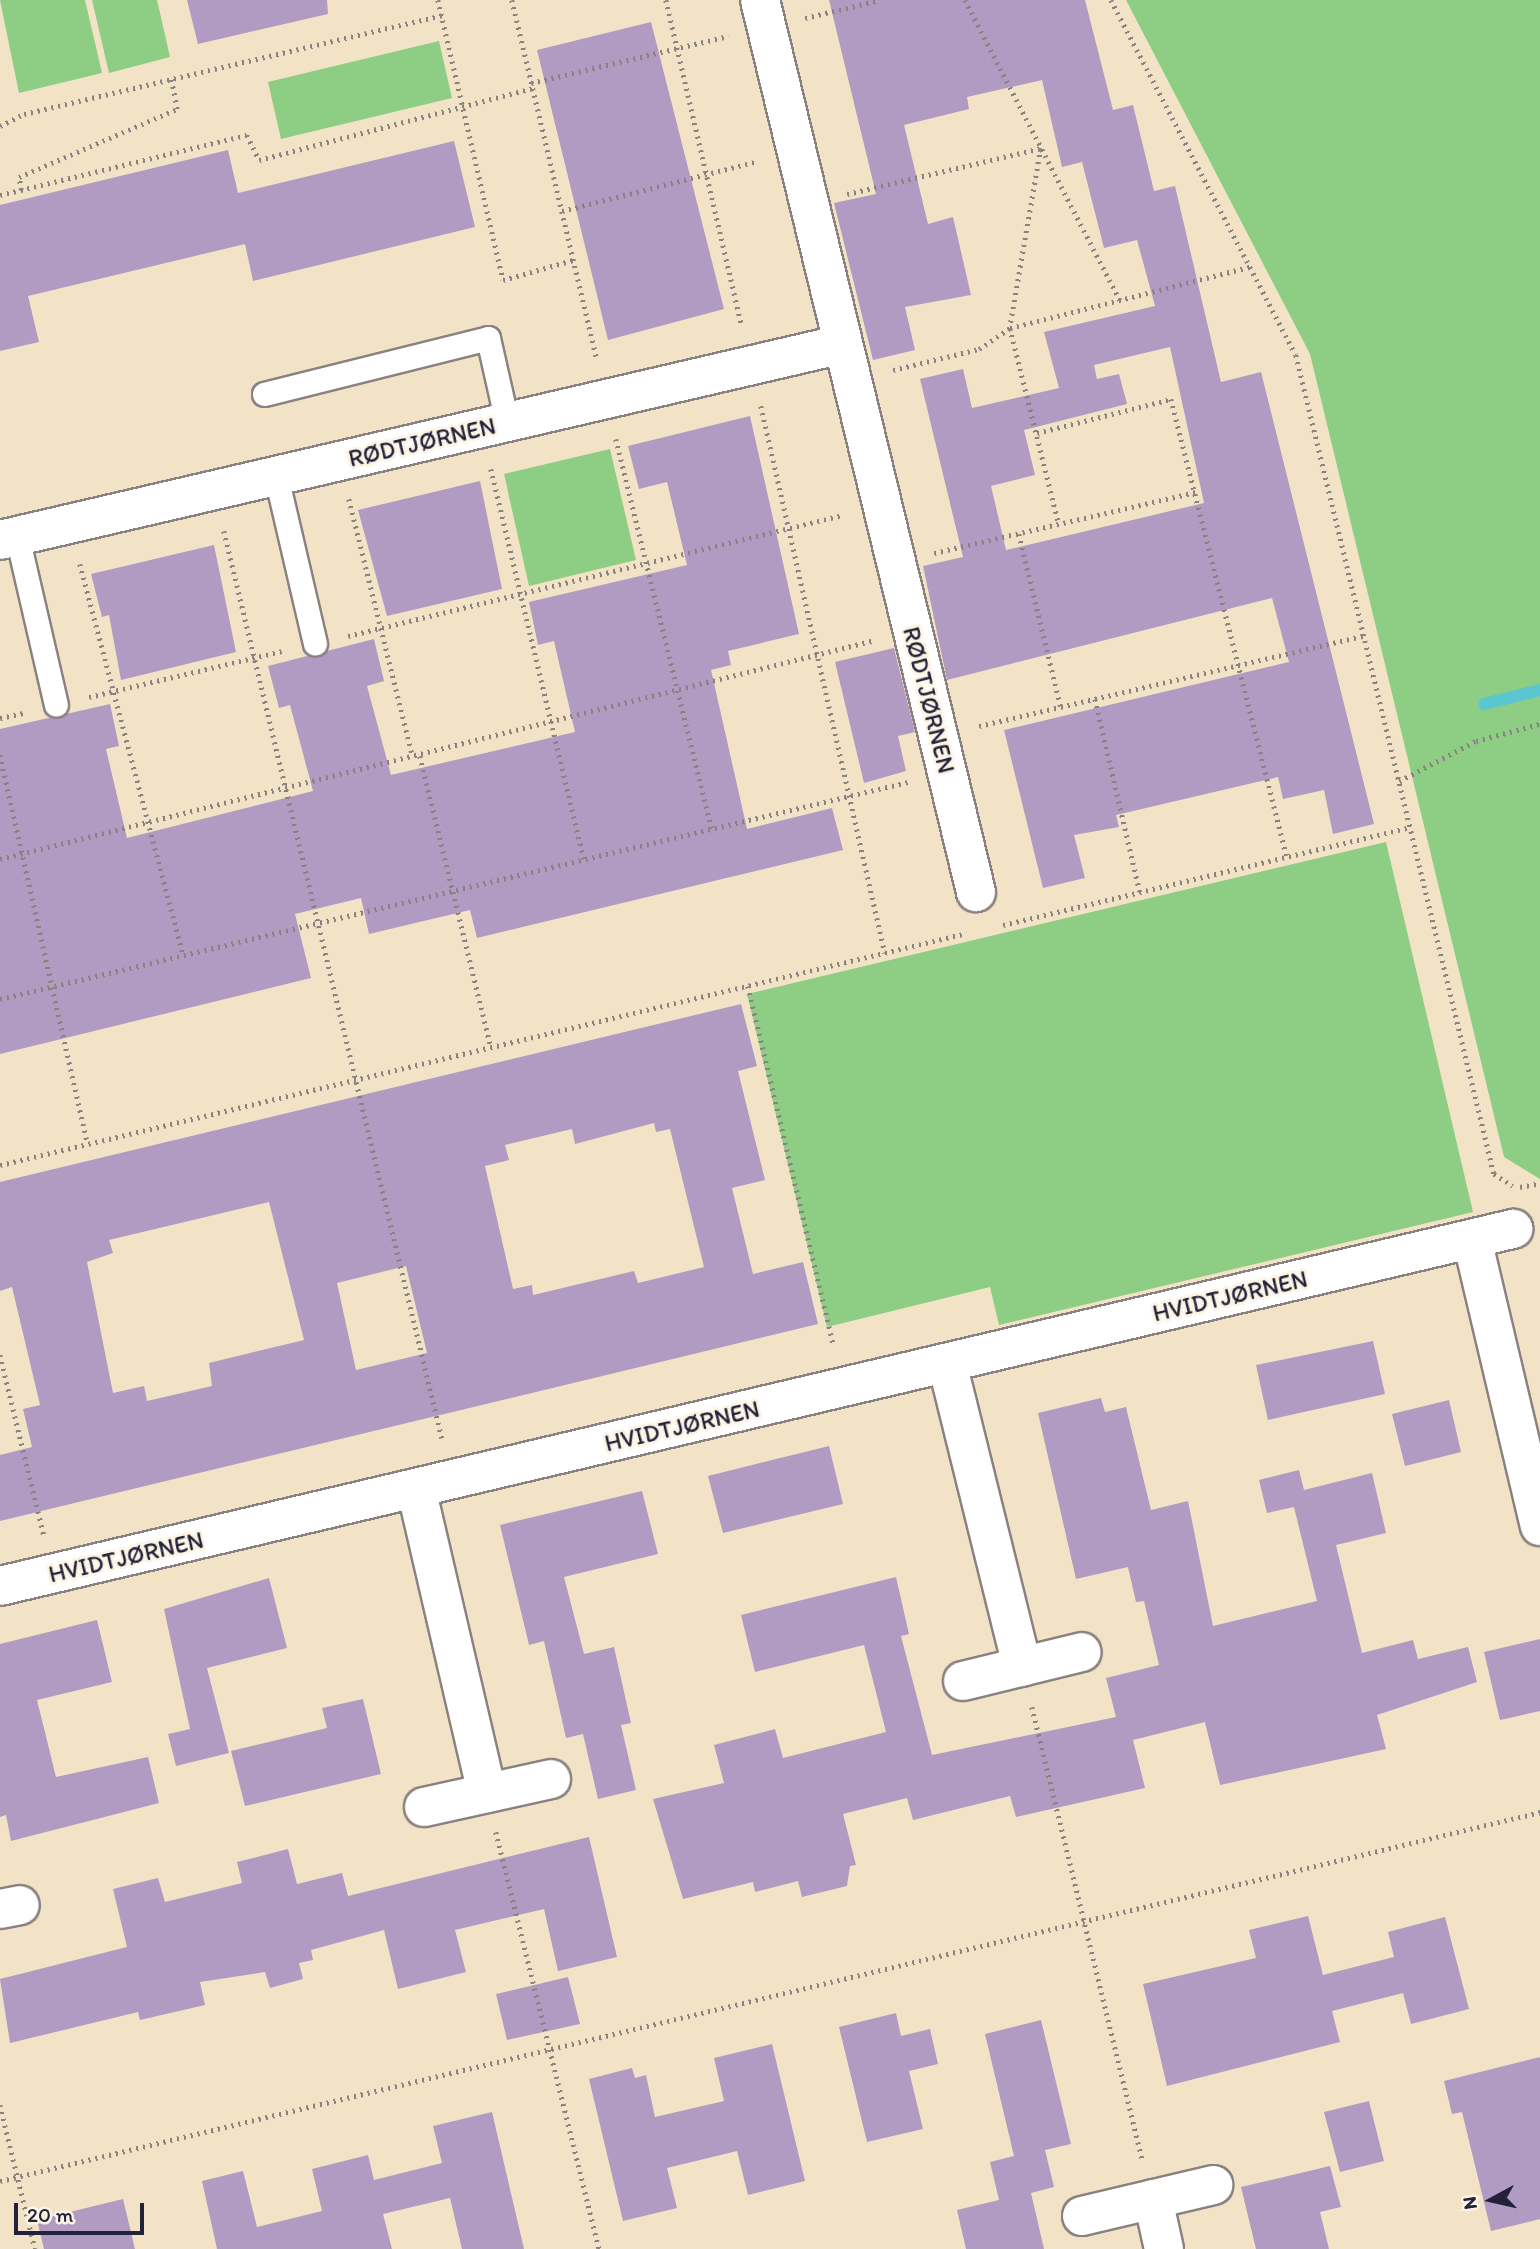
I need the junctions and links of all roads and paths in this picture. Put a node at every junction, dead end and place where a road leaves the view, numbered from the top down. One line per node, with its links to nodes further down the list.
1 (438, 0): 8 (path)
2 (512, 0): 11 (path)
3 (666, 0): 9 (path)
4 (880, 0): 7 (path)
5 (965, 0): 14 (path)
6 (1111, 0): 45 (path)
7 (763, 14): 9 (path); 15 (street, RØDTJØRNEN)
8 (442, 15): 10 (path); 12 (path)
9 (678, 48): 11 (path); 16 (path)
10 (171, 79): 13 (path); 17 (path)
11 (532, 86): 12 (path); 20 (path)
12 (464, 106): 17 (path); 21 (path)
13 (0, 126)
14 (1041, 148): 19 (path); 22 (path); 28 (path)
15 (797, 151): 16 (path); 19 (street, RØDTJØRNEN)
16 (705, 174): 20 (path); 24 (path)
17 (21, 190): 18 (path)
18 (0, 195)
19 (809, 203): 23 (street, RØDTJØRNEN)
20 (562, 211): 21 (path)
21 (573, 260): 26 (path)
22 (1120, 299)
23 (843, 344): 24 (street, RØDTJØRNEN); 33 (street, RØDTJØRNEN)
24 (752, 365): 26 (street, RØDTJØRNEN); 35 (path)
25 (264, 394): 27 (lane)
26 (606, 399): 27 (street, RØDTJØRNEN); 40 (path)
27 (507, 422): 29 (street, RØDTJØRNEN)
28 (1037, 433): 32 (path); 34 (path)
29 (340, 461): 31 (street, RØDTJØRNEN); 43 (path)
30 (491, 467): 42 (path)
31 (276, 476): 38 (street, RØDTJØRNEN); 46 (lane)
32 (1196, 492): 34 (path); 49 (path)
33 (882, 506): 35 (path); 39 (street, RØDTJØRNEN)
34 (1059, 524): 37 (path)
35 (788, 528): 40 (path); 47 (path)
36 (224, 530): 48 (path)
37 (1019, 534): 39 (path); 54 (path)
38 (8, 538): 53 (lane)
39 (896, 562): 44 (street, RØDTJØRNEN)
40 (646, 563): 42 (path); 51 (path)
41 (80, 564): 50 (path)
42 (520, 593): 43 (path); 56 (path)
43 (381, 629): 46 (path); 61 (path)
44 (913, 630): 47 (path); 58 (street, RØDTJØRNEN)
45 (1364, 636): 49 (path); 63 (path)
46 (315, 644): 48 (path)
47 (816, 656): 51 (path); 65 (path)
48 (255, 657): 50 (path); 64 (path)
49 (1241, 665): 52 (path); 70 (path)
50 (114, 691): 53 (path); 66 (path)
51 (678, 693): 56 (path); 68 (path)
52 (1095, 699): 54 (path); 74 (path)
53 (56, 705): 55 (path)
54 (1061, 707): 58 (path)
55 (0, 718)
56 (552, 724): 60 (path); 72 (path)
57 (1540, 724): 63 (path)
58 (938, 735): 62 (street, RØDTJØRNEN)
59 (0, 755): 69 (path)
60 (420, 756): 61 (path); 73 (path)
61 (413, 757): 64 (path)
62 (947, 773): 65 (path); 75 (street, RØDTJØRNEN)
63 (1399, 781): 67 (path)
64 (286, 789): 66 (path); 76 (path)
65 (848, 797): 68 (path); 79 (path)
66 (151, 822): 69 (path); 80 (path)
67 (1410, 827): 70 (path); 89 (path)
68 (712, 829): 72 (path)
69 (22, 853): 71 (path); 81 (path)
70 (1287, 856): 74 (path)
71 (0, 859)
72 (584, 859): 73 (path)
73 (454, 888): 76 (path); 84 (path)
74 (1140, 891): 77 (path)
75 (976, 892)
76 (318, 923): 80 (path); 85 (path)
77 (991, 927)
78 (978, 930): 79 (path)
79 (885, 953): 82 (path)
80 (183, 955): 81 (path)
81 (52, 986): 83 (path); 86 (path)
82 (748, 986): 84 (path); 95 (path)
83 (0, 999)
84 (491, 1047): 85 (path)
85 (356, 1080): 86 (path); 96 (path)
86 (88, 1144): 87 (path)
87 (0, 1165)
88 (1540, 1183): 89 (path)
89 (1516, 1188): 90 (path)
90 (1524, 1194)
91 (1513, 1229): 92 (street, HVIDTJØRNEN)
92 (1472, 1239): 94 (street, HVIDTJØRNEN); 98 (street)
93 (0, 1355): 99 (path)
94 (947, 1363): 95 (street, HVIDTJØRNEN); 102 (street)
95 (844, 1387): 96 (street, HVIDTJØRNEN)
96 (452, 1480): 97 (street, HVIDTJØRNEN)
97 (416, 1488): 99 (street, HVIDTJØRNEN); 105 (street)
98 (1540, 1526)
99 (54, 1574): 100 (street, HVIDTJØRNEN)
100 (0, 1587)
101 (1082, 1652): 102 (street)
102 (1022, 1667): 103 (street); 108 (path)
103 (963, 1681)
104 (551, 1779): 105 (street)
105 (487, 1793): 106 (street); 109 (path)
106 (424, 1807)
107 (1540, 1812): 108 (path)
108 (1085, 1921): 109 (path); 114 (path)
109 (550, 2050): 111 (path); 117 (path)
110 (0, 2105): 111 (path)
111 (17, 2177): 112 (path); 116 (path)
112 (0, 2181)
113 (1213, 2185): 114 (street)
114 (1153, 2199): 115 (street); 118 (street)
115 (1082, 2216)
116 (35, 2249)
117 (598, 2249)
118 (1164, 2249)

